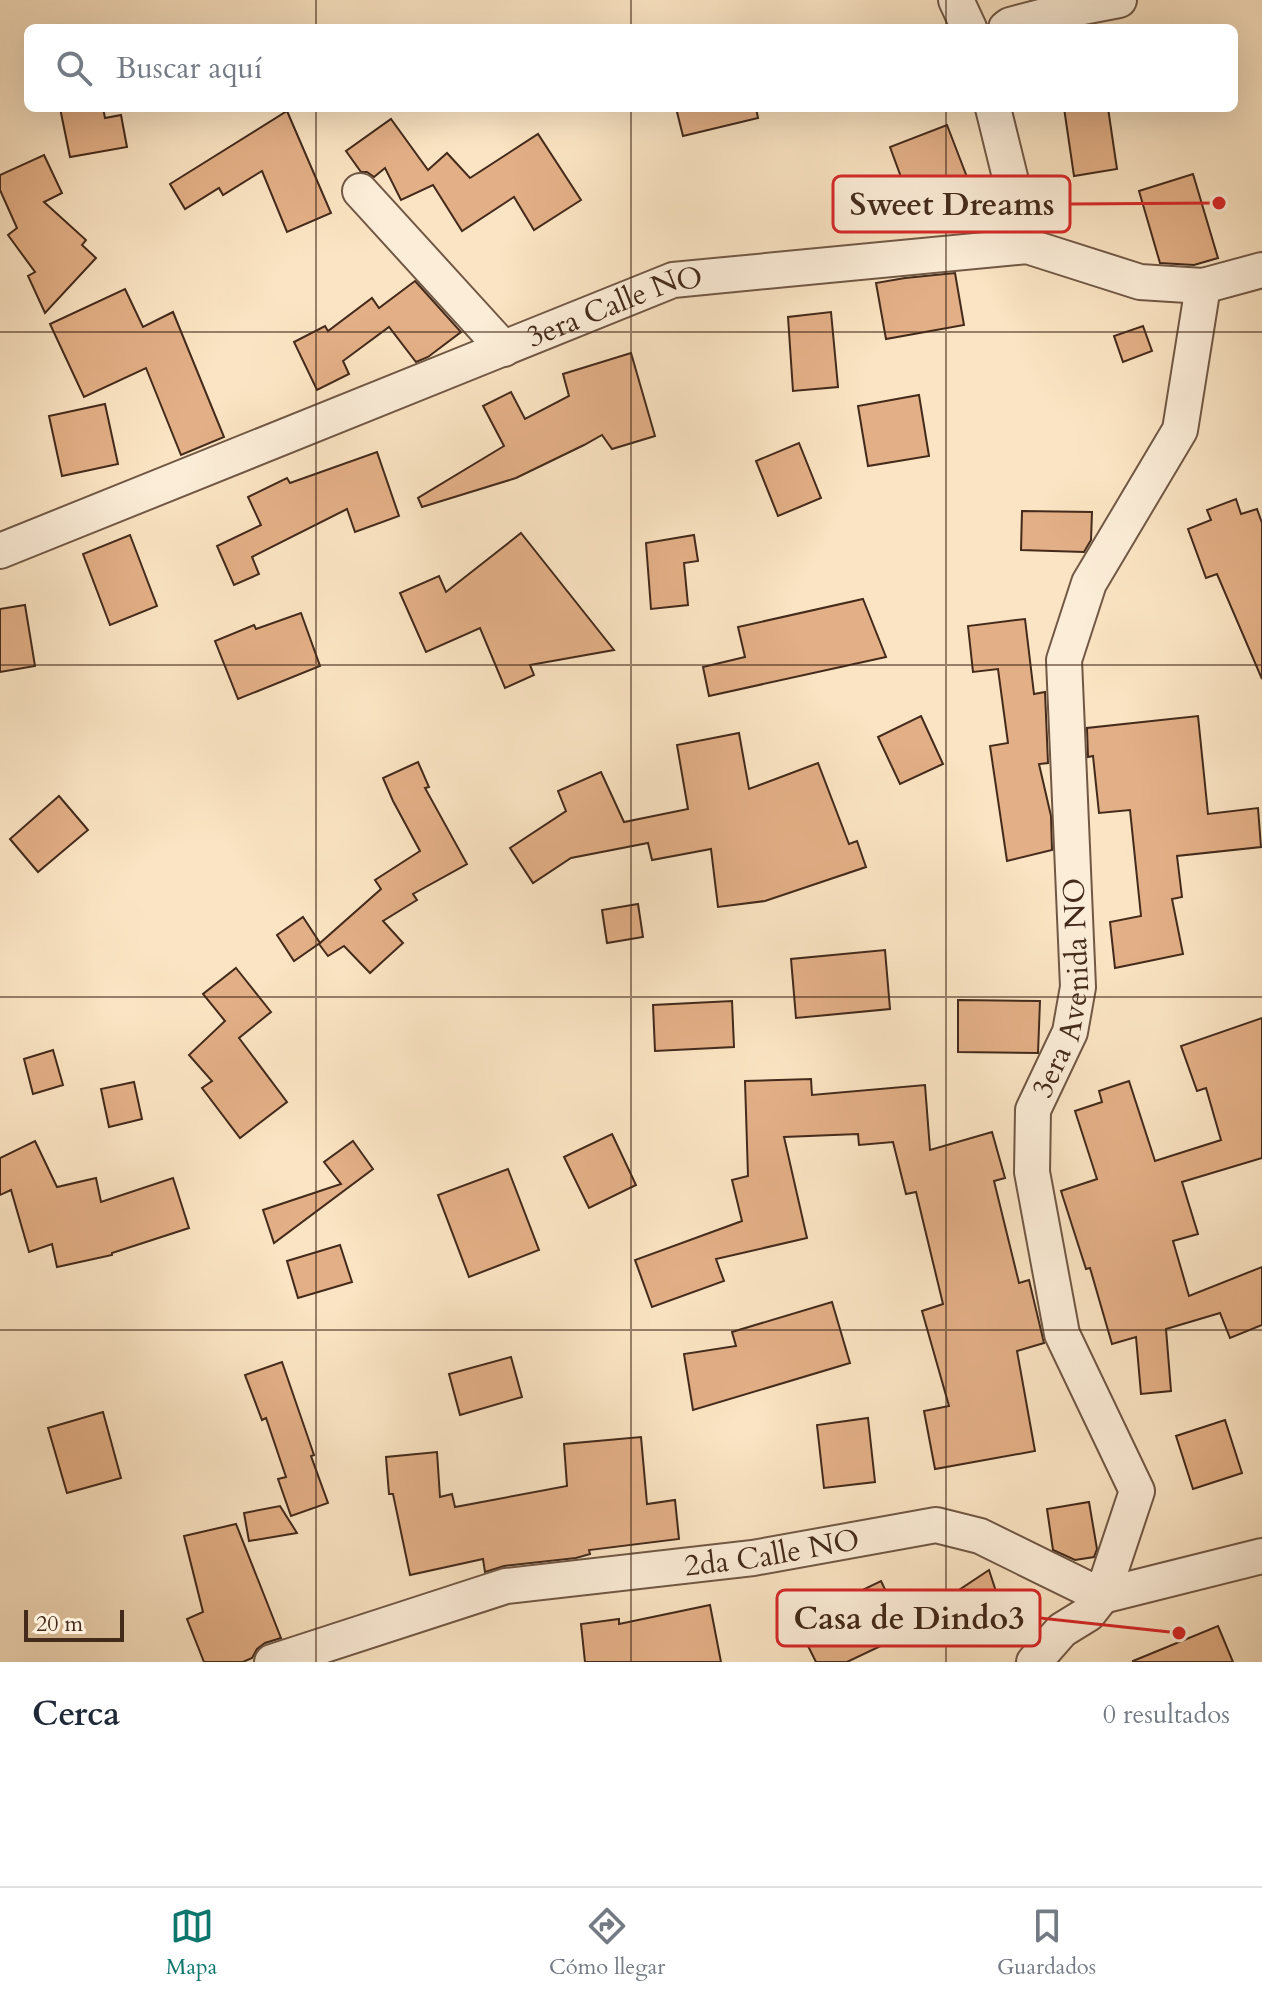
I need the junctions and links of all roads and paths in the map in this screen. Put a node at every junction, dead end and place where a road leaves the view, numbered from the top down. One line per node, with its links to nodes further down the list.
1 (956, 0): 3 (street)
2 (1119, 0): 4 (street)
3 (967, 24)
4 (1014, 24)
5 (994, 112): 7 (street)
6 (360, 191): 10 (street)
7 (1027, 246): 9 (street, 3era Calle NO); 10 (street, 3era Calle NO)
8 (1262, 270): 9 (street, 3era Calle NO)
9 (1203, 286): 13 (street, 3era Avenida NO)
10 (504, 349): 11 (street, 3era Calle NO)
11 (0, 551)
12 (1262, 1556): 13 (street)
13 (1102, 1596): 14 (street, 2da Calle NO); 15 (street, 3era Avenida NO)
14 (272, 1662)
15 (1034, 1662)

